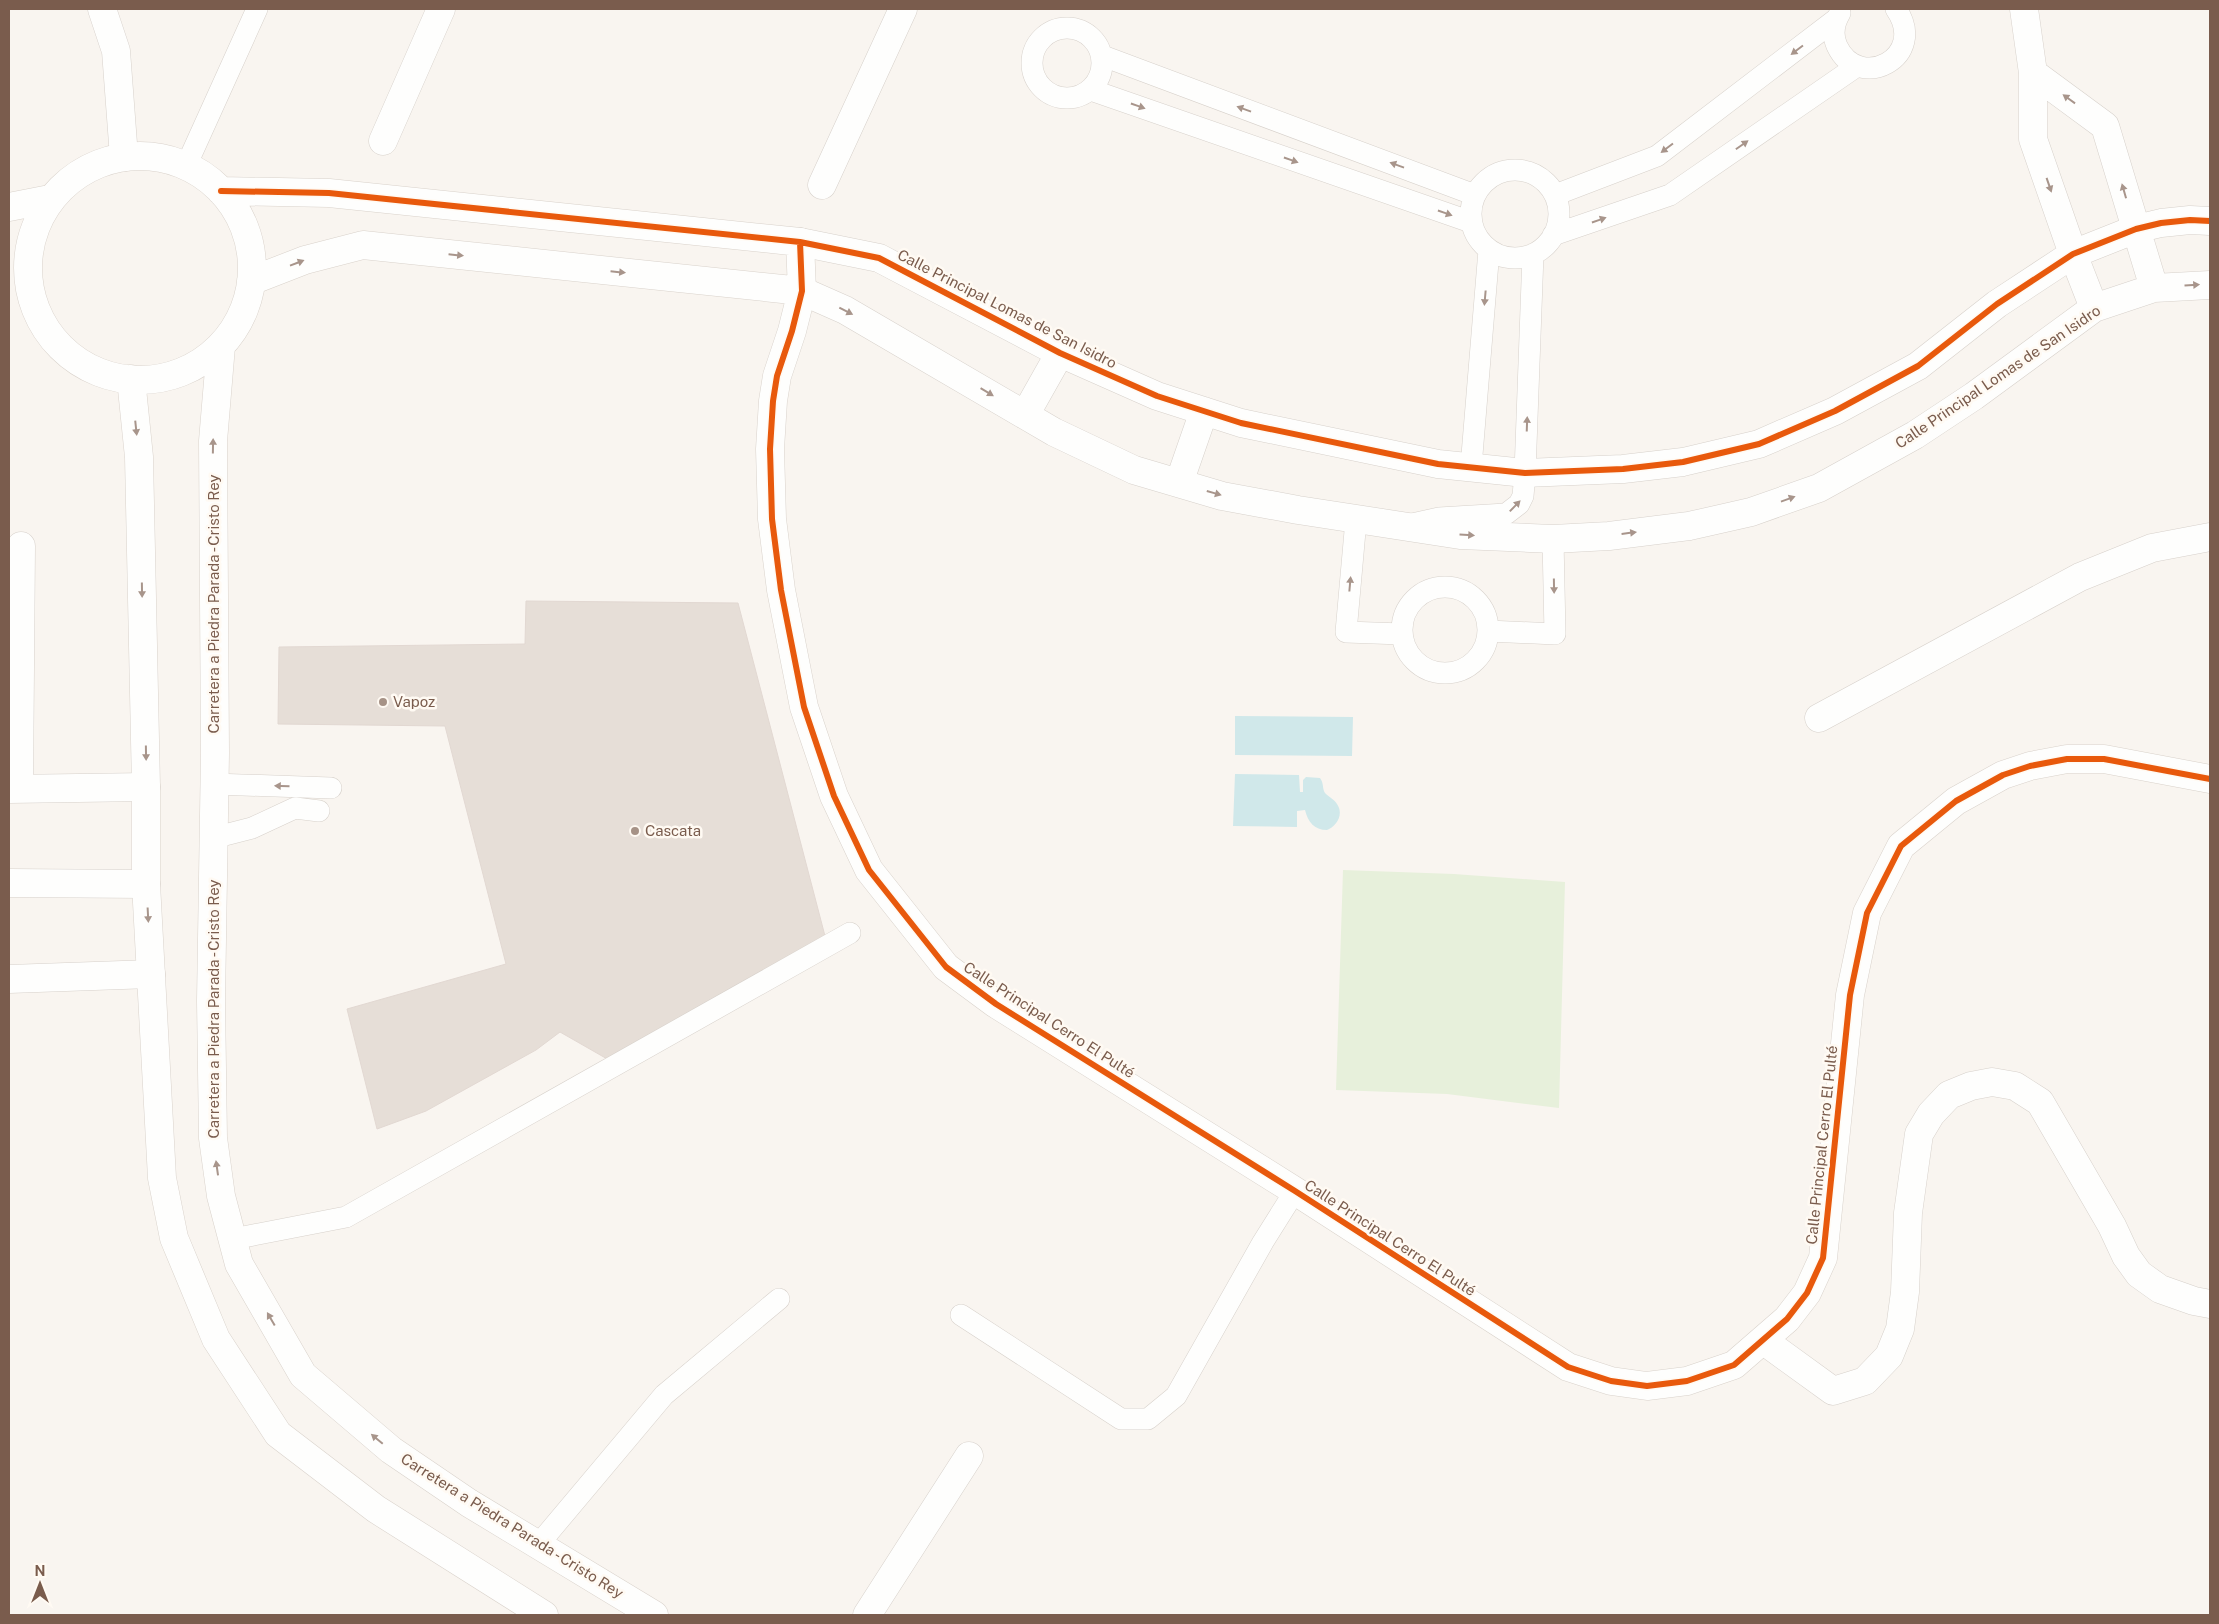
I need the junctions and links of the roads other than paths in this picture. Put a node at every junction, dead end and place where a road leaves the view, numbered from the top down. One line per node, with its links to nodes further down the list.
1 (102, 9): 13 (street)
2 (257, 9): 14 (lane)
3 (442, 9): 12 (street)
4 (903, 9): 15 (street)
5 (1896, 9): 9 (lane)
6 (2024, 9): 10 (street)
7 (1839, 14): 9 (lane); 18 (lane, one-way to 18)
8 (1102, 56): 11 (lane); 11 (lane); 17 (lane, one-way to 8)
9 (1857, 66): 24 (lane, one-way to 9)
10 (2033, 73): 23 (street, one-way to 10); 28 (street, one-way to 28)
11 (1092, 90): 22 (lane, one-way to 22)
12 (383, 141)
13 (124, 157): 14 (street); 19 (street)
14 (186, 166): 16 (street)
15 (822, 185)
16 (220, 191): 25 (street, Calle Principal Lomas de San Isidro); 29 (street)
17 (1475, 195): 18 (lane); 22 (lane)
18 (1555, 195): 24 (lane)
19 (50, 199): 20 (street); 33 (street)
20 (9, 206)
21 (2210, 221): 23 (street, Calle Principal Lomas de San Isidro)
22 (1471, 222): 26 (lane)
23 (2136, 230): 28 (street, Calle Principal Lomas de San Isidro); 31 (street)
24 (1553, 236): 27 (lane)
25 (800, 242): 32 (street, Calle Principal Cerro El Pulté); 36 (street, Calle Principal Lomas de San Isidro)
26 (1489, 250): 27 (lane); 40 (lane, one-way to 40)
27 (1533, 254): 41 (lane, one-way to 27)
28 (2072, 254): 34 (street); 41 (street, Calle Principal Lomas de San Isidro)
29 (251, 281): 32 (street, Calle Principal Lomas de San Isidro, one-way to 32); 35 (street)
30 (2210, 285): 31 (street, Calle Principal Lomas de San Isidro, one-way to 30)
31 (2154, 288): 34 (street, Calle Principal Lomas de San Isidro)
32 (802, 291): 39 (street, Calle Principal Lomas de San Isidro, one-way to 39); 63 (street, Calle Principal Cerro El Pulté)
33 (21, 304): 37 (street)
34 (2094, 308): 46 (street, Calle Principal Lomas de San Isidro, one-way to 34)
35 (220, 346): 37 (street); 52 (street, Carretera a Piedra Parada - Cristo Rey, one-way to 35)
36 (1060, 353): 38 (street, Calle Principal Lomas de San Isidro); 39 (street)
37 (131, 379): 53 (street, one-way to 53)
38 (1204, 411): 40 (street, Calle Principal Lomas de San Isidro); 42 (street)
39 (1025, 415): 42 (street, Calle Principal Lomas de San Isidro)
40 (1471, 467): 41 (street, Calle Principal Lomas de San Isidro)
41 (1525, 473): 44 (lane, one-way to 41)
42 (1179, 483): 43 (street, Calle Principal Lomas de San Isidro, one-way to 43)
43 (1356, 520): 44 (street, Calle Principal Lomas de San Isidro); 49 (lane, one-way to 43)
44 (1402, 527): 46 (street, Calle Principal Lomas de San Isidro, one-way to 46)
45 (2210, 538): 50 (street)
46 (1553, 539): 48 (lane, one-way to 48)
47 (20, 546): 55 (street)
48 (1488, 631): 49 (lane); 49 (lane)
49 (1402, 634)
50 (1819, 718)
51 (2210, 780): 68 (street, Calle Principal Cerro El Pulté)
52 (214, 784): 54 (lane, one-way to 52); 57 (street, Carretera a Piedra Parada - Cristo Rey)
53 (146, 787): 55 (street); 59 (street)
54 (331, 788)
55 (14, 789)
56 (319, 811): 57 (lane)
57 (213, 838): 64 (street, Carretera a Piedra Parada - Cristo Rey, one-way to 57)
58 (9, 882): 59 (street)
59 (146, 884): 61 (street, one-way to 61)
60 (850, 932): 64 (lane)
61 (152, 974): 62 (street); 71 (street)
62 (9, 979)
63 (1295, 1191): 67 (lane); 68 (street, Calle Principal Cerro El Pulté)
64 (233, 1239): 70 (street, Carretera a Piedra Parada - Cristo Rey, one-way to 64)
65 (780, 1299): 70 (lane)
66 (2210, 1304): 68 (street)
67 (960, 1315)
68 (1764, 1340)
69 (969, 1456): 73 (street)
70 (538, 1545): 72 (street, Carretera a Piedra Parada - Cristo Rey)
71 (544, 1615)
72 (654, 1615)
73 (867, 1615)

